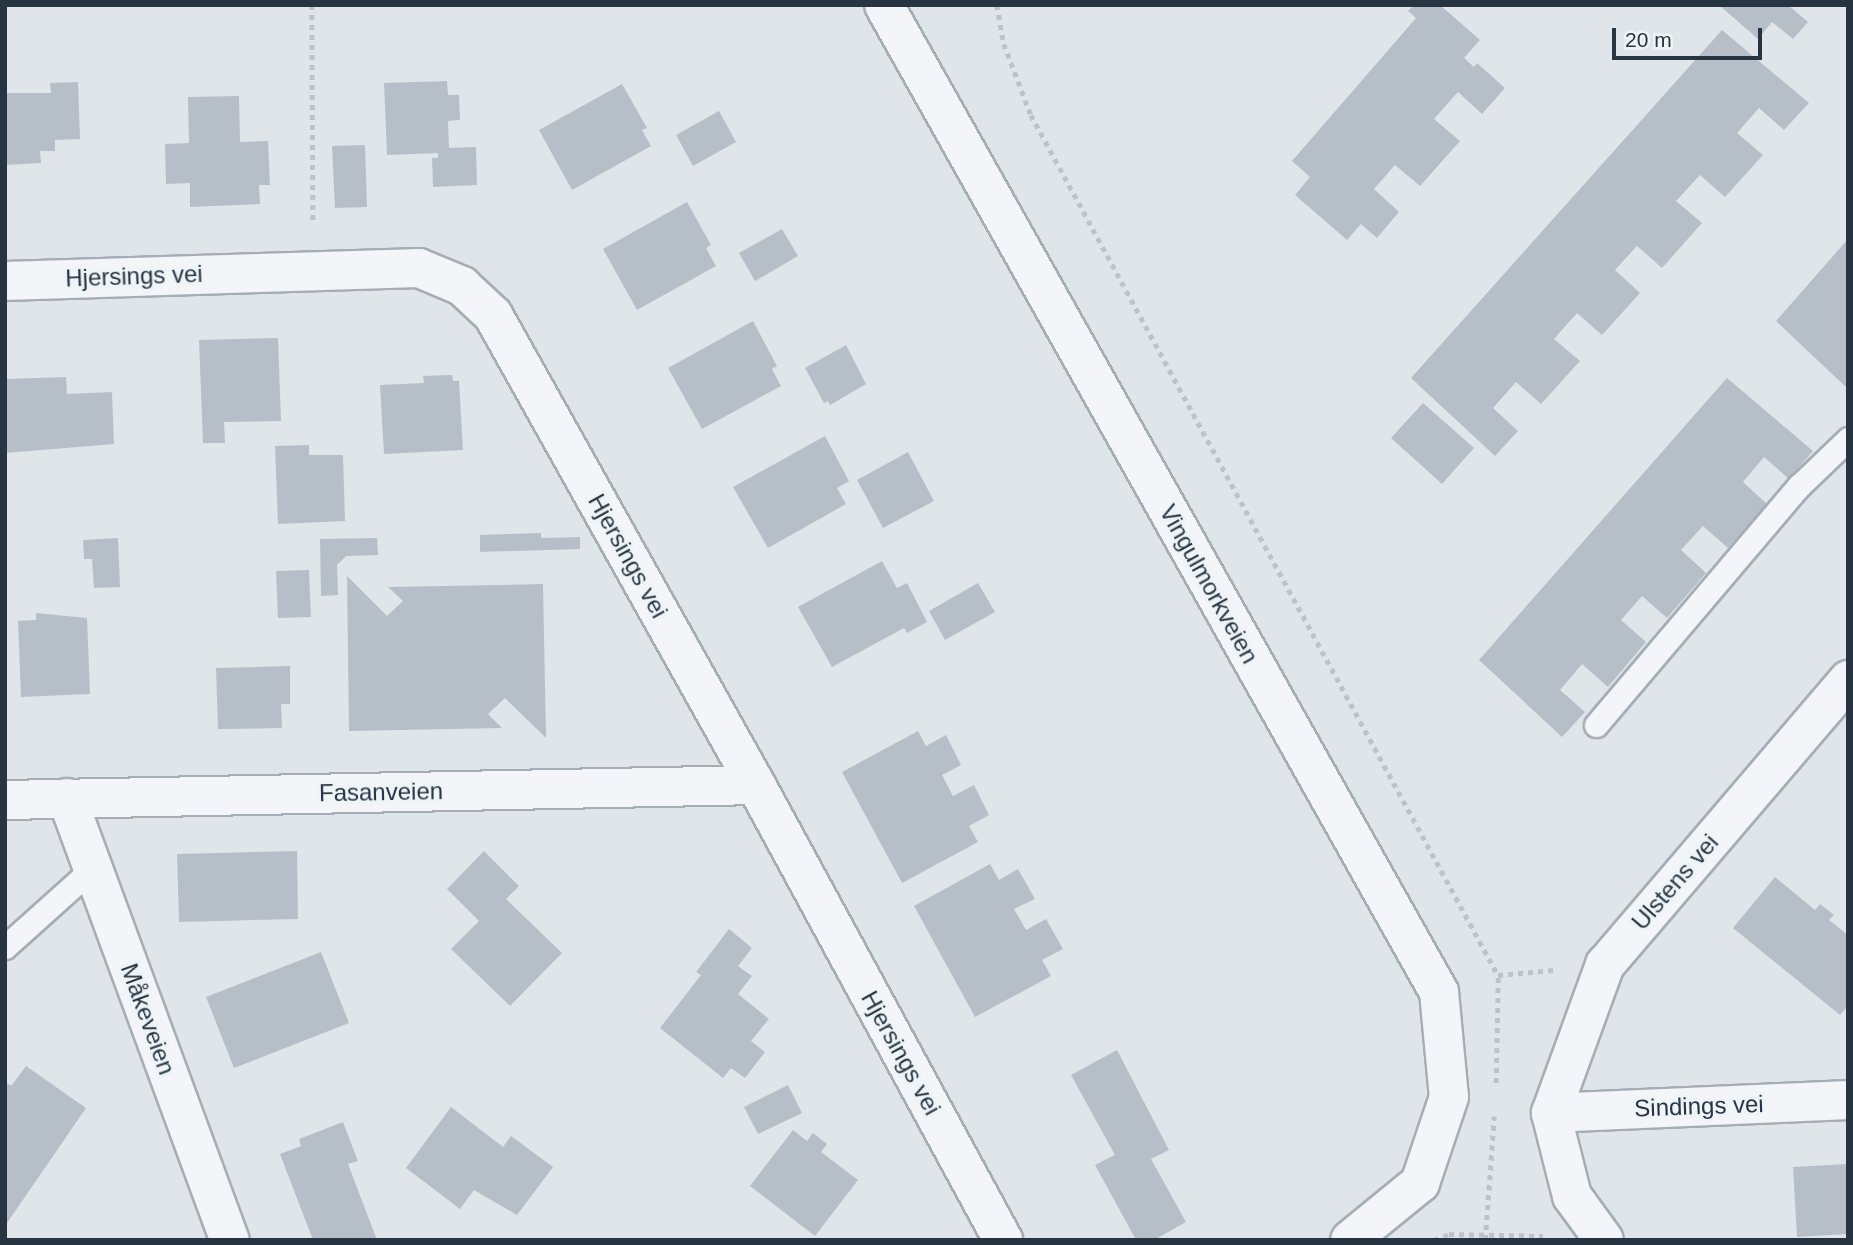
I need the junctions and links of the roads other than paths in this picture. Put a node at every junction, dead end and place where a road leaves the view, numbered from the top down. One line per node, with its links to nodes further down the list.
1 (884, 5): 15 (street, Vingulmorkveien)
2 (5, 281): 6 (street, Hjersings vei)
3 (1846, 446): 5 (lane)
4 (1848, 680): 12 (street, Ulstens vei)
5 (1596, 725)
6 (757, 785): 7 (street, Fasanveien); 14 (street, Hjersings vei)
7 (67, 798): 8 (street, Fasanveien); 9 (street, Måkeveien)
8 (5, 800)
9 (93, 868): 10 (lane); 13 (street, Måkeveien)
10 (5, 947)
11 (1848, 1100): 12 (street, Sindings vei)
12 (1551, 1113): 16 (street)
13 (230, 1240)
14 (1003, 1240)
15 (1350, 1240)
16 (1604, 1240)

